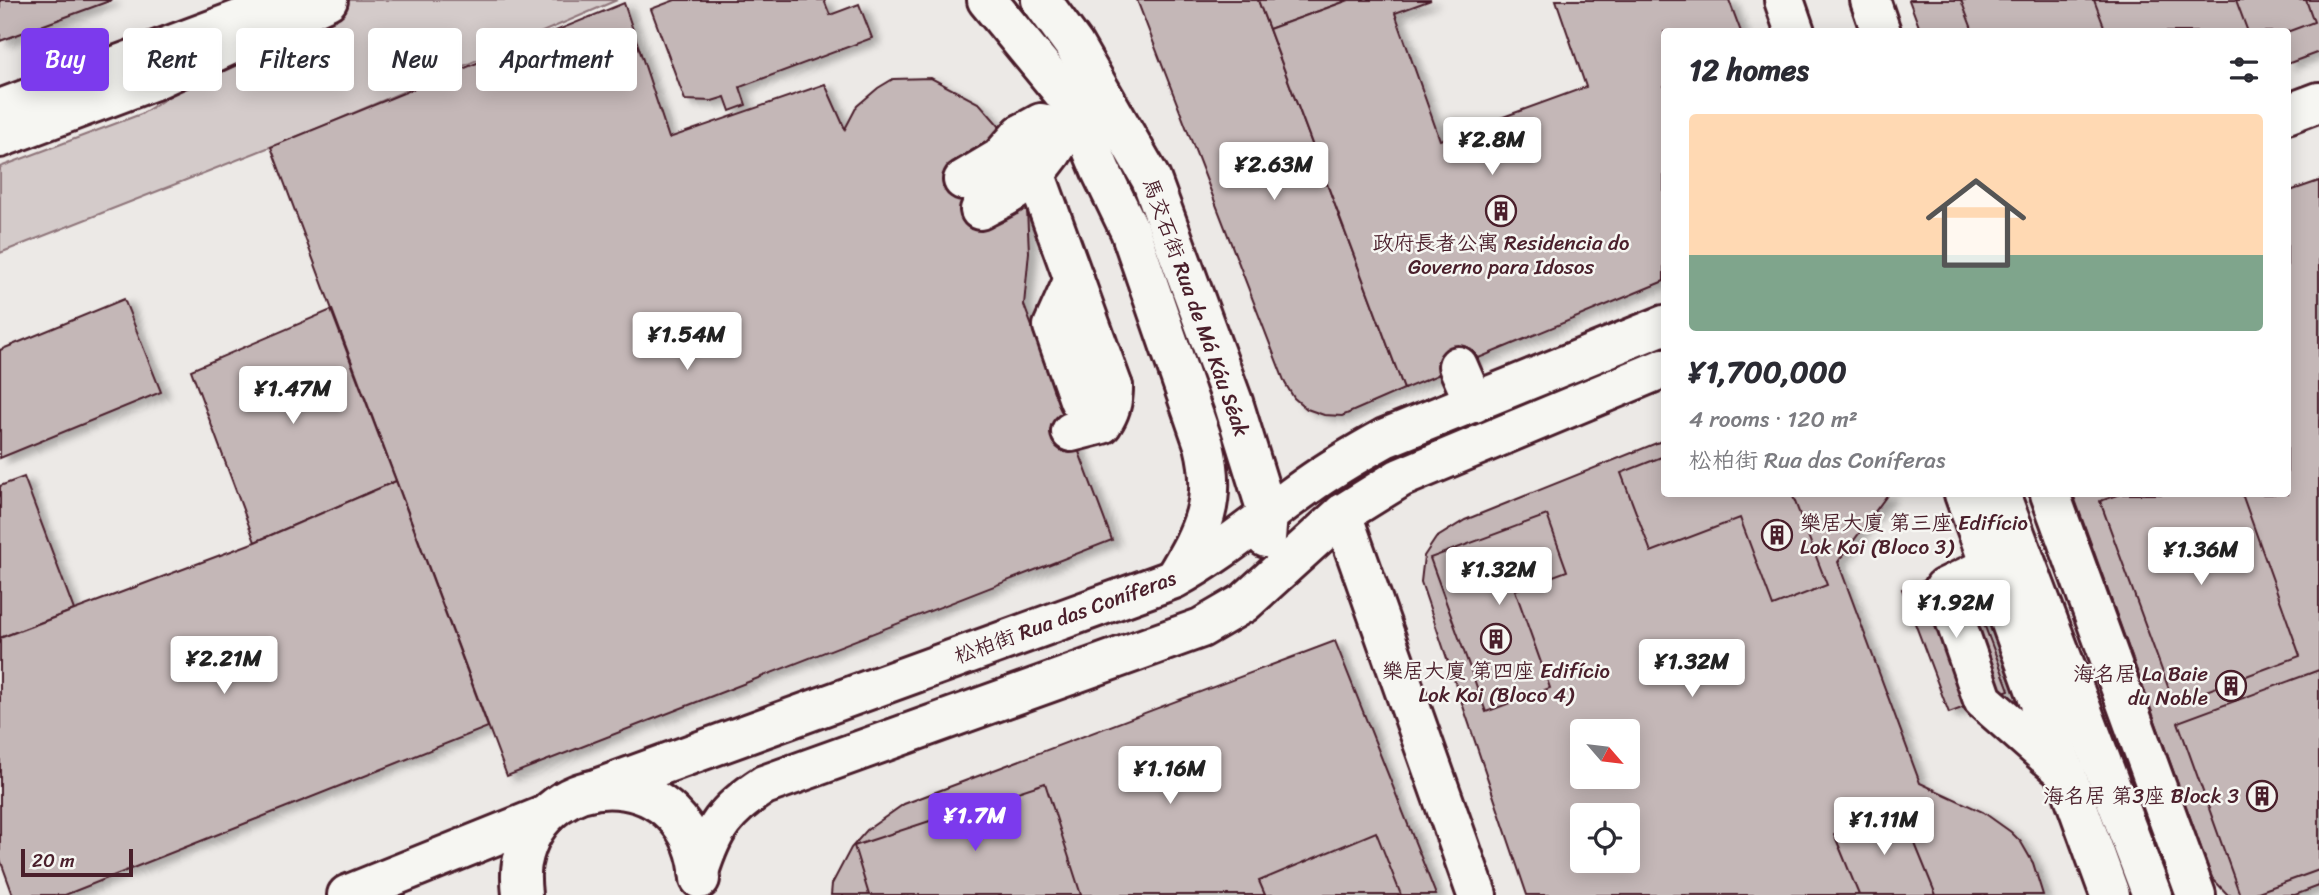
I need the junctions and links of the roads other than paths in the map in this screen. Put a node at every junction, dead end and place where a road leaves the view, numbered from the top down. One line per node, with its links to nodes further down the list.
1 (293, 0): 13 (street)
2 (328, 0): 15 (street)
3 (987, 0): 12 (street, 馬交石街 Rua de Má Káu Séak)
4 (1041, 0): 10 (street, 馬交石街 Rua de Má Káu Séak)
5 (1057, 0): 10 (street)
6 (1784, 0): 8 (street)
7 (1870, 0): 9 (street)
8 (1794, 28)
9 (1880, 28)
10 (1074, 45): 12 (street); 27 (street, 馬交石街 Rua de Má Káu Séak)
11 (2319, 102): 14 (street)
12 (1074, 106): 16 (street); 29 (street, 馬交石街 Rua de Má Káu Séak)
13 (0, 109)
14 (2291, 112)
15 (0, 138)
16 (1022, 159): 17 (street); 22 (street)
17 (972, 195)
18 (1661, 326): 21 (street, 松柏街 Rua das Coníferas)
19 (1458, 366): 21 (street)
20 (1661, 369): 26 (street)
21 (1474, 402): 27 (street, 松柏街 Rua das Coníferas)
22 (1072, 432)
23 (1965, 497): 28 (street)
24 (2001, 497): 39 (street)
25 (2051, 497): 40 (street)
26 (1342, 514): 30 (street); 37 (street)
27 (1268, 515): 29 (street, 松柏街 Rua das Coníferas); 30 (street)
28 (1990, 566): 31 (street); 31 (street)
29 (1174, 579): 32 (street, 松柏街 Rua das Coníferas)
30 (1244, 603): 34 (street)
31 (2066, 773): 38 (street)
32 (593, 790): 33 (street, 松柏街 Rua das Coníferas); 34 (street)
33 (546, 815): 35 (street); 36 (street)
34 (701, 887)
35 (346, 895)
36 (522, 895)
37 (1477, 895)
38 (2110, 895)
39 (2152, 895)
40 (2196, 895)

